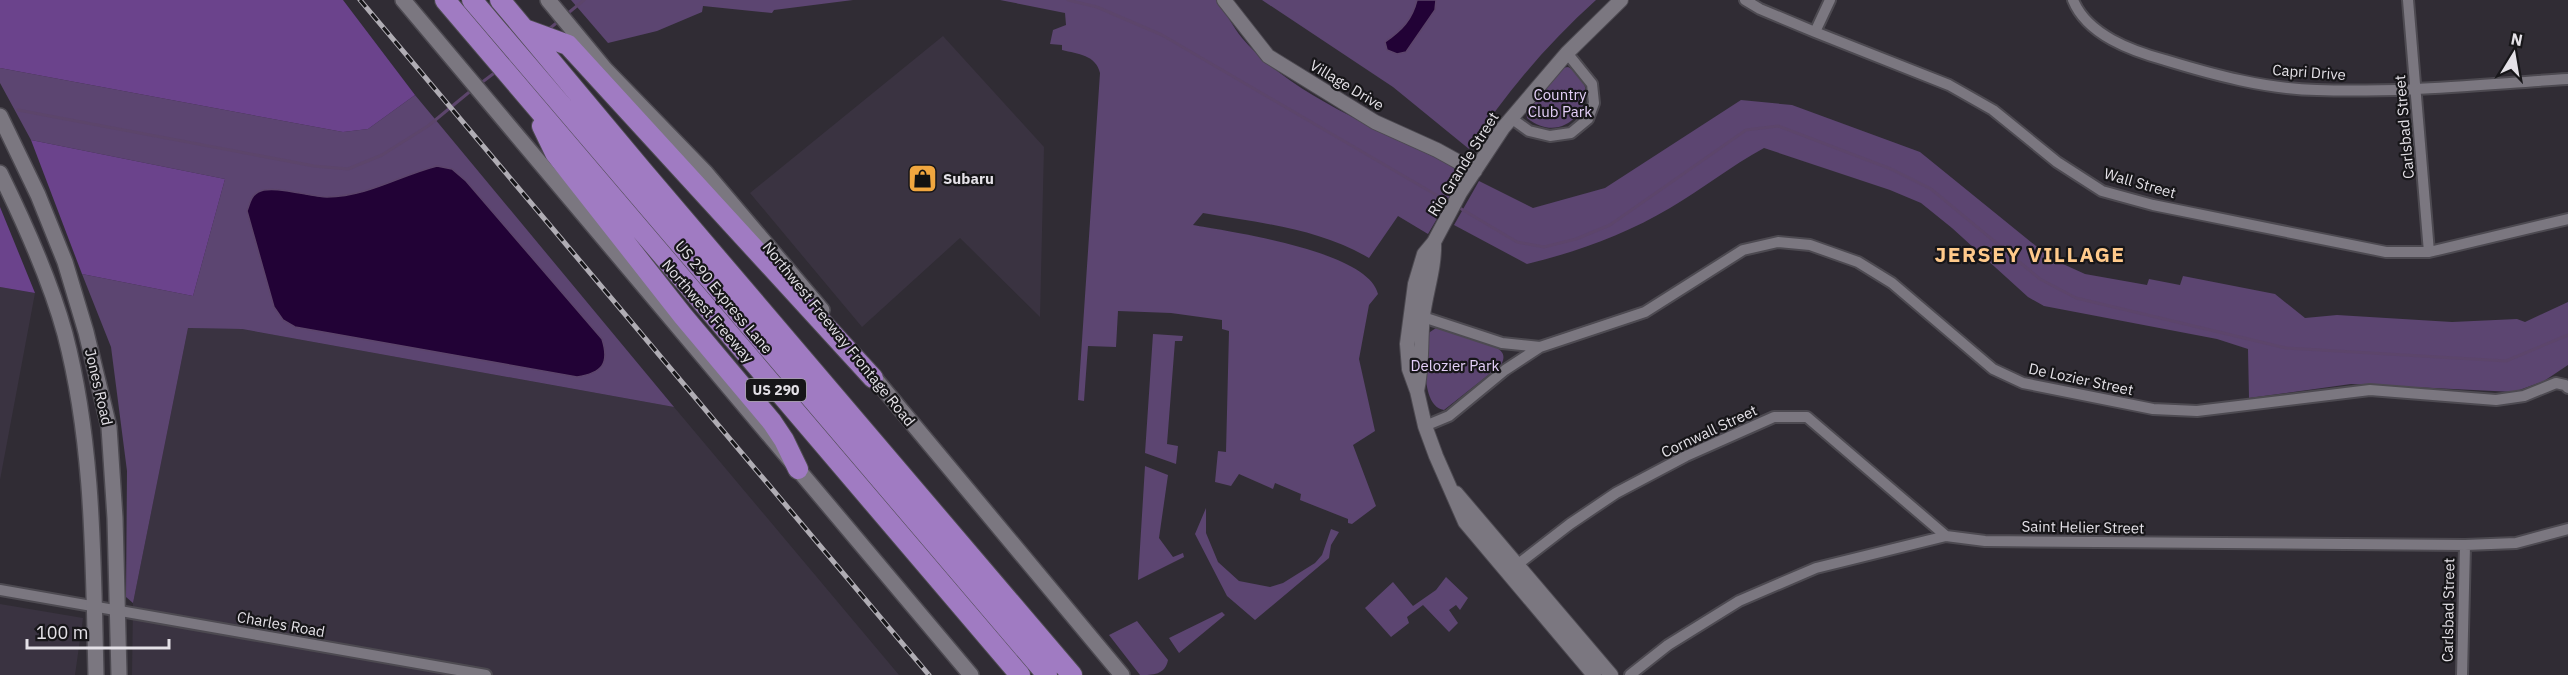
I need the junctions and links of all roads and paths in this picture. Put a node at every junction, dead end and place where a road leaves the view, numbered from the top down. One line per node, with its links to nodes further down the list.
1 (403, 0): 29 (main road)
2 (445, 0): 17 (highway, Northwest Freeway / US 290)
3 (472, 0): 42 (highway, US 290 Express Lane)
4 (500, 0): 12 (highway, US 290)
5 (548, 0): 26 (main road, Northwest Freeway Frontage Road)
6 (1224, 0): 20 (street, Village Drive)
7 (1621, 0): 14 (street, Rio Grande Street)
8 (1745, 0): 13 (street, Wall Street)
9 (1830, 0): 13 (street)
10 (2073, 0): 16 (street, Capri Drive)
11 (2408, 0): 16 (street, Carlsbad Street)
12 (520, 24): 26 (highway); 43 (highway, US 290)
13 (1815, 32): 23 (street, Wall Street)
14 (1567, 53): 19 (street, Rio Grande Street); 19 (street)
15 (2568, 79): 16 (street, Capri Drive)
16 (2416, 89): 23 (street, Carlsbad Street)
17 (533, 104): 29 (highway); 41 (highway, Northwest Freeway / US 290)
18 (0, 116): 36 (main road, Jones Road)
19 (1511, 118): 20 (street, Rio Grande Street)
20 (1475, 171): 24 (street, Rio Grande Street)
21 (0, 173): 35 (main road, Jones Road)
22 (2568, 219): 23 (street, Wall Street)
23 (2429, 252)
24 (1416, 315): 25 (street, De Lozier Street); 28 (street, Rio Grande Street)
25 (1540, 347): 27 (street, De Lozier Street); 28 (street, De Lozier Street)
26 (873, 378): 44 (main road, Northwest Freeway Frontage Road)
27 (2568, 388)
28 (1425, 426): 33 (street, Rio Grande Street)
29 (798, 469): 40 (main road)
30 (2568, 530): 32 (street, Saint Helier Street)
31 (1946, 536): 32 (street, Saint Helier Street); 33 (street, Cornwall Street); 47 (street, Saint Helier Street)
32 (2464, 545): 48 (street, Carlsbad Street)
33 (1513, 569): 45 (street, Rio Grande Street); 46 (street, Rio Grande Street)
34 (0, 590): 35 (street, Charles Road)
35 (94, 608): 36 (street, Charles Road); 37 (main road, Jones Road)
36 (118, 612): 38 (main road, Jones Road); 39 (street, Charles Road)
37 (96, 675)
38 (120, 675)
39 (486, 675)
40 (970, 675)
41 (1020, 675)
42 (1047, 675)
43 (1072, 675)
44 (1122, 675)
45 (1594, 675)
46 (1611, 675)
47 (1630, 675)
48 (2462, 675)

